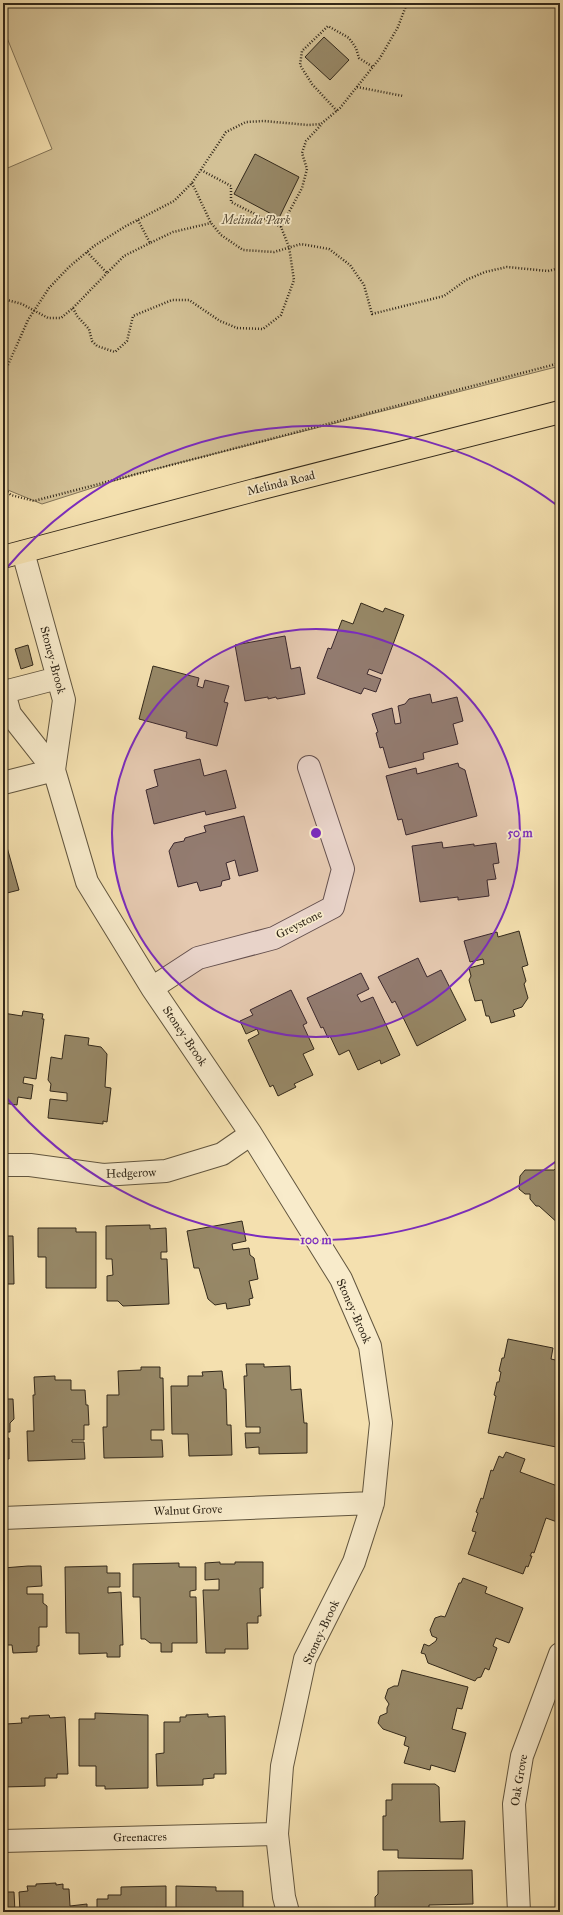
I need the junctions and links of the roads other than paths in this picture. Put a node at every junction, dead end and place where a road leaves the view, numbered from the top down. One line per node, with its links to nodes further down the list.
1 (560, 412): 2 (main road, Melinda Road)
2 (13, 555): 3 (street, Stoney-Brook)
3 (58, 678): 4 (street); 6 (street, Stoney-Brook)
4 (3, 690): 6 (street, Stoney-Brook)
5 (309, 767): 8 (street, Greystone)
6 (54, 770): 7 (street); 8 (street, Stoney-Brook)
7 (3, 783)
8 (152, 988): 9 (street, Stoney-Brook)
9 (251, 1134): 10 (street, Hedgerow); 11 (street, Stoney-Brook)
10 (3, 1166)
11 (374, 1503): 12 (street, Walnut Grove); 14 (street, Stoney-Brook)
12 (3, 1518)
13 (560, 1654): 17 (street, Oak Grove)
14 (278, 1834): 15 (street, Greenacres); 16 (street, Stoney-Brook)
15 (3, 1841)
16 (288, 1912)
17 (519, 1912)

